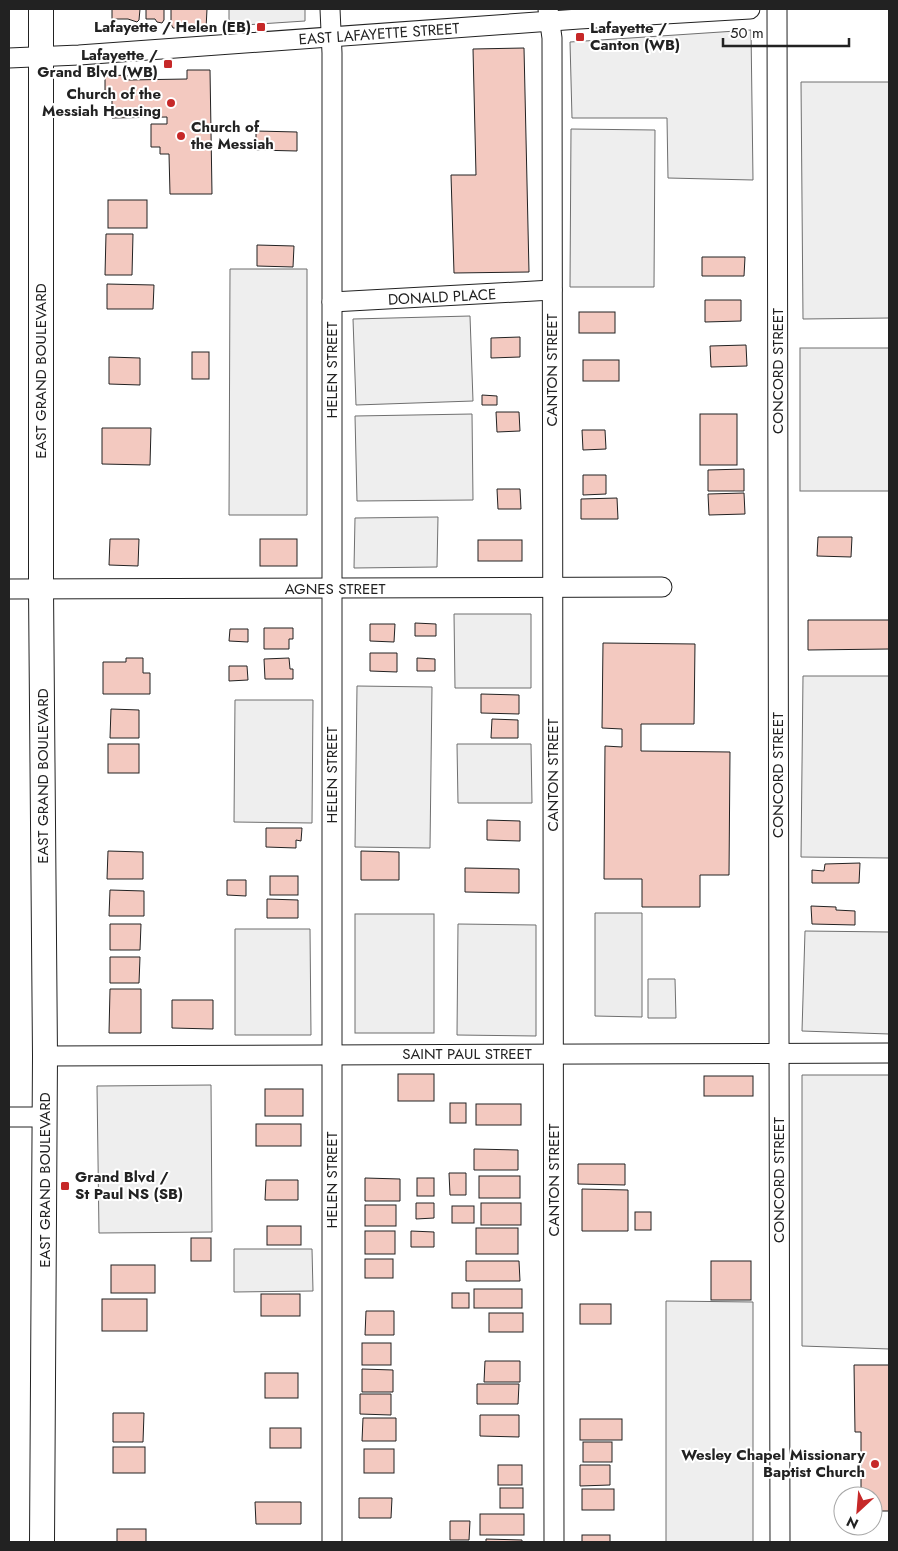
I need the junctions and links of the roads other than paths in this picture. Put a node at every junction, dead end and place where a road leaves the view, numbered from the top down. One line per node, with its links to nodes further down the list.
1 (41, 9): 8 (main road, EAST GRAND BOULEVARD)
2 (330, 9): 6 (street, HELEN STREET)
3 (750, 9): 5 (street, EAST LAFAYETTE STREET)
4 (777, 9): 17 (street, CONCORD STREET)
5 (548, 15): 6 (street, EAST LAFAYETTE STREET); 9 (street, CANTON STREET)
6 (330, 38): 8 (street, EAST LAFAYETTE STREET); 10 (street, HELEN STREET)
7 (9, 58): 8 (street, EAST LAFAYETTE STREET)
8 (41, 58): 14 (main road, EAST GRAND BOULEVARD)
9 (552, 290): 10 (street, DONALD PLACE); 12 (street, CANTON STREET)
10 (332, 302): 15 (street, HELEN STREET)
11 (662, 587): 12 (street, AGNES STREET)
12 (553, 588): 15 (street, AGNES STREET); 16 (street, CANTON STREET)
13 (9, 589): 14 (street, AGNES STREET)
14 (41, 589): 15 (street, AGNES STREET); 20 (main road, EAST GRAND BOULEVARD)
15 (332, 589): 19 (street, HELEN STREET)
16 (554, 1053): 17 (street, SAINT PAUL STREET); 19 (street, SAINT PAUL STREET); 25 (street, CANTON STREET)
17 (779, 1053): 18 (street, SAINT PAUL STREET); 26 (street, CONCORD STREET)
18 (889, 1053)
19 (332, 1054): 20 (street, SAINT PAUL STREET); 24 (street, HELEN STREET)
20 (45, 1056): 22 (main road, EAST GRAND BOULEVARD)
21 (9, 1117): 22 (street)
22 (45, 1117): 23 (main road, EAST GRAND BOULEVARD)
23 (42, 1542)
24 (332, 1542)
25 (554, 1542)
26 (780, 1542)

